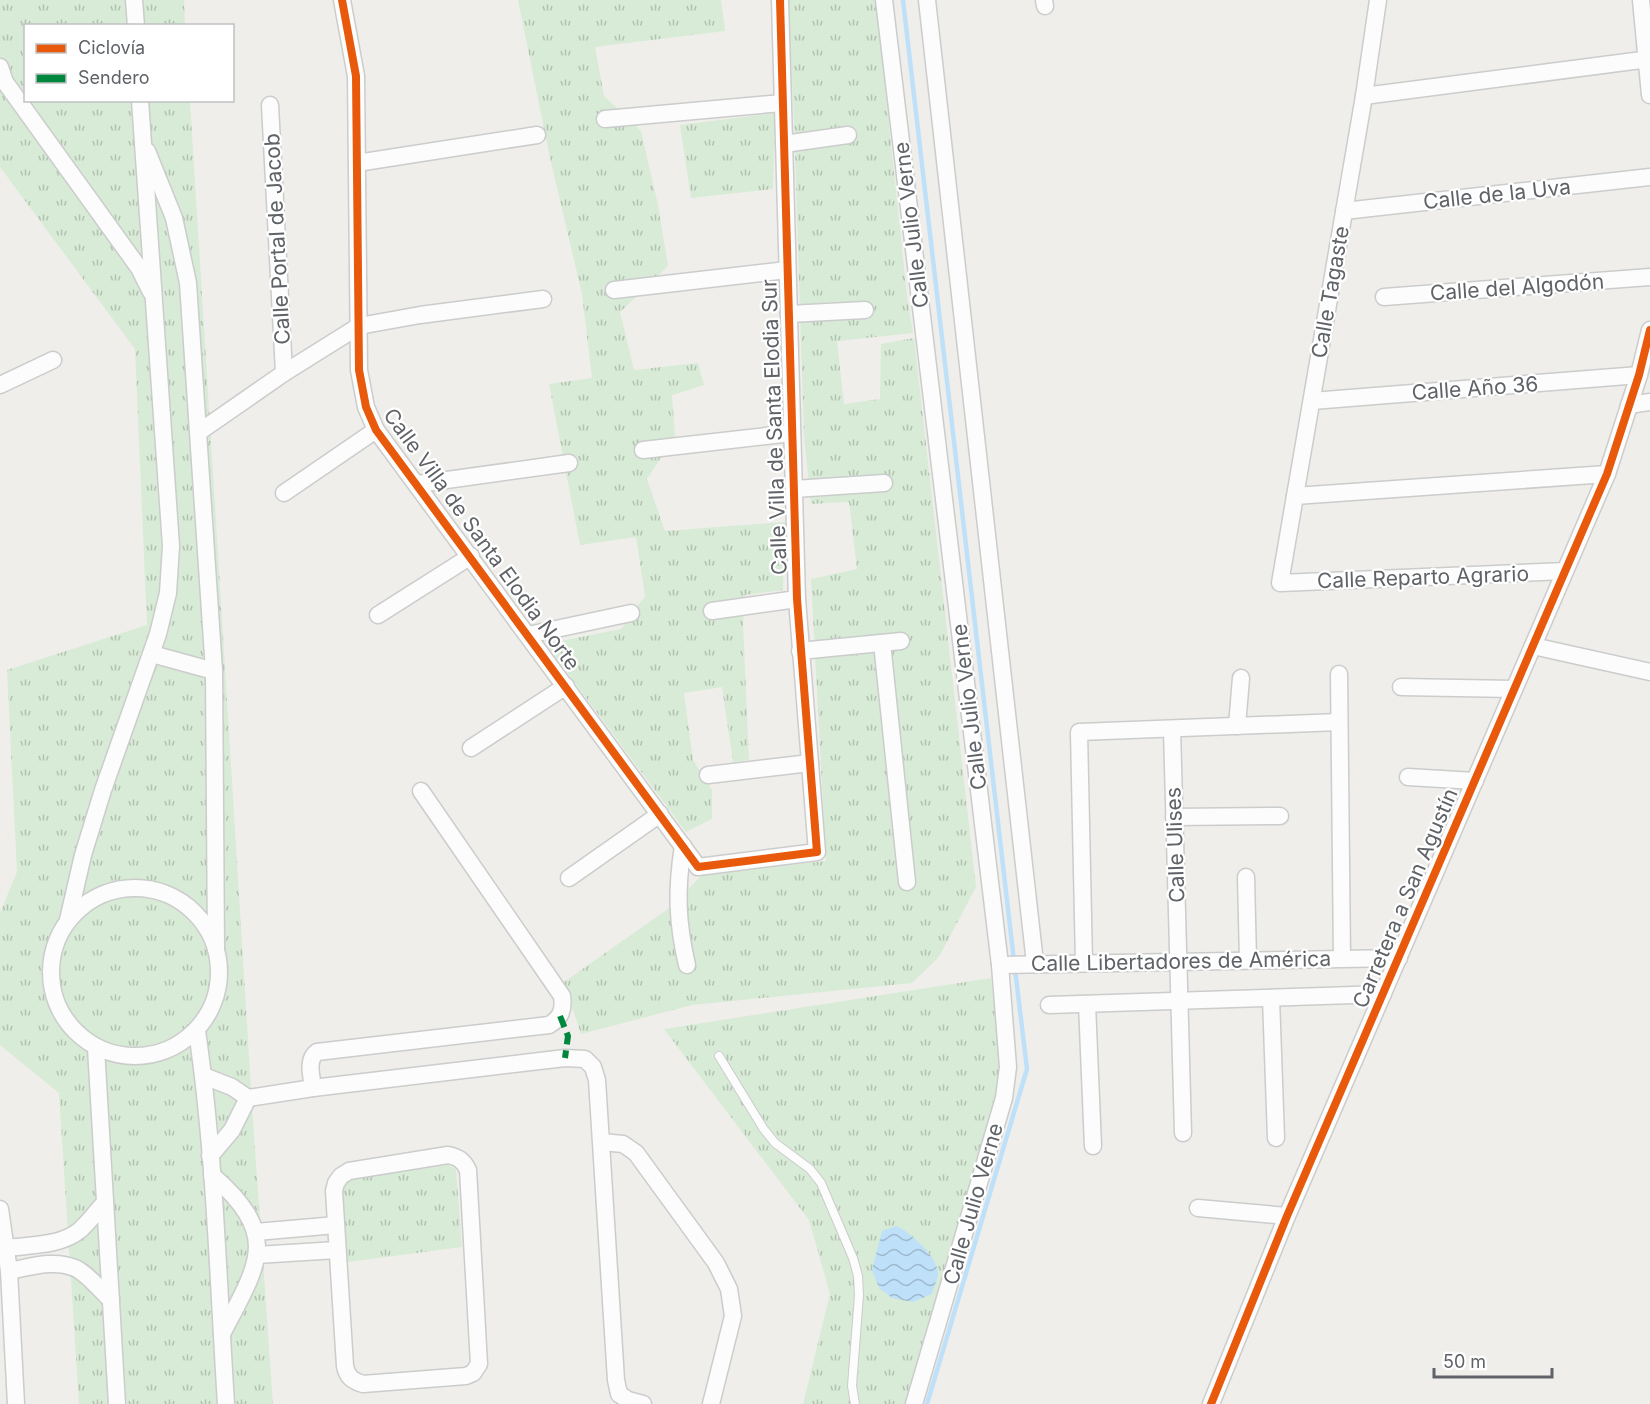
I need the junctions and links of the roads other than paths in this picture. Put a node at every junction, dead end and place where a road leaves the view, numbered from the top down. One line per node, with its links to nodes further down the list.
1 (134, 0): 8 (street)
2 (342, 0): 21 (street, Calle Villa de Santa Elodia Norte)
3 (780, 0): 14 (street, Calle Villa de Santa Elodia Sur)
4 (884, 0): 96 (street, Calle Julio Verne)
5 (927, 0): 96 (street)
6 (1378, 0): 12 (street, Calle Tagaste)
7 (1641, 0): 9 (street)
8 (136, 24)
9 (1648, 59): 11 (street); 12 (street)
10 (0, 67): 28 (street)
11 (1650, 95)
12 (1364, 96): 23 (street, Calle Tagaste)
13 (140, 102): 19 (street)
14 (782, 103): 16 (street); 20 (street, Calle Villa de Santa Elodia Sur)
15 (270, 105): 35 (street, Calle Portal de Jacob)
16 (605, 119)
17 (537, 135): 21 (street)
18 (848, 135): 20 (street)
19 (143, 142): 28 (street); 42 (street)
20 (784, 144): 24 (street, Calle Villa de Santa Elodia Sur)
21 (357, 163): 32 (street, Calle Villa de Santa Elodia Norte)
22 (1650, 177): 23 (street, Calle de la Uva)
23 (1344, 211): 38 (street, Calle Tagaste)
24 (787, 270): 26 (street); 31 (street, Calle Villa de Santa Elodia Sur)
25 (1650, 277): 27 (street, Calle del Algodón)
26 (614, 290)
27 (1384, 297)
28 (154, 298): 64 (street)
29 (543, 299): 32 (street)
30 (865, 310): 31 (street)
31 (789, 314): 43 (street, Calle Villa de Santa Elodia Sur)
32 (359, 326): 35 (street, Calle Portal de Jacob); 41 (street, Calle Villa de Santa Elodia Norte)
33 (1650, 330): 36 (street, Carretera a San Agustín)
34 (53, 360): 37 (street)
35 (284, 373): 42 (street, Calle Portal de Jacob)
36 (1639, 375): 38 (street, Calle Año 36); 40 (street, Carretera a San Agustín)
37 (0, 386)
38 (1312, 401): 51 (street, Calle Tagaste)
39 (1650, 402): 40 (street)
40 (1629, 405): 46 (street, Carretera a San Agustín)
41 (376, 430): 48 (street, Calle Villa de Santa Elodia Norte); 50 (street)
42 (199, 432): 65 (street)
43 (792, 432): 44 (street); 49 (street, Calle Villa de Santa Elodia Sur)
44 (643, 450)
45 (569, 463): 48 (street)
46 (1607, 474): 51 (street); 53 (street, Carretera a San Agustín)
47 (884, 483): 49 (street)
48 (418, 484): 52 (street, Calle Villa de Santa Elodia Norte)
49 (794, 489): 55 (street, Calle Villa de Santa Elodia Sur)
50 (284, 493)
51 (1295, 496): 54 (street, Calle Tagaste)
52 (471, 556): 58 (street); 59 (street, Calle Villa de Santa Elodia Norte)
53 (1565, 571): 54 (street, Calle Reparto Agrario); 62 (street, Carretera a San Agustín)
54 (1280, 583)
55 (797, 599): 56 (street); 63 (street, Calle Villa de Santa Elodia Sur)
56 (712, 611)
57 (631, 613): 59 (street)
58 (378, 615)
59 (528, 635): 69 (street, Calle Villa de Santa Elodia Norte)
60 (901, 641): 61 (street)
61 (882, 643): 63 (street); 88 (street)
62 (1533, 646): 66 (street); 71 (street, Carretera a San Agustín)
63 (800, 651): 76 (street, Calle Villa de Santa Elodia Sur)
64 (152, 654): 65 (street); 89 (street)
65 (214, 671): 90 (street)
66 (1650, 672)
67 (1339, 674): 72 (street)
68 (1241, 678): 73 (street)
69 (566, 686): 75 (street); 81 (street, Calle Villa de Santa Elodia Norte)
70 (1401, 687): 71 (street)
71 (1514, 689): 79 (street, Carretera a San Agustín)
72 (1339, 722): 73 (street); 91 (street)
73 (1237, 726): 74 (street)
74 (1172, 729): 83 (street, Calle Ulises); 95 (street)
75 (471, 748)
76 (810, 763): 77 (street); 85 (street, Calle Villa de Santa Elodia Sur)
77 (708, 775)
78 (1408, 777): 79 (street)
79 (1475, 781): 92 (street, Carretera a San Agustín)
80 (421, 791): 107 (street)
81 (660, 814): 84 (street, Calle Villa de Santa Elodia Norte); 87 (street)
82 (1280, 816): 83 (street)
83 (1174, 817): 94 (street, Calle Ulises)
84 (683, 846): 85 (street, Calle Villa de Santa Elodia Norte); 97 (street)
85 (817, 852)
86 (1246, 877): 93 (street)
87 (569, 878)
88 (907, 882)
89 (68, 920): 90 (street); 104 (street)
90 (216, 948): 103 (street)
91 (1342, 958): 92 (street, Calle Libertadores de América); 93 (street, Calle Libertadores de América)
92 (1398, 958): 98 (street, Carretera a San Agustín)
93 (1248, 960): 94 (street, Calle Libertadores de América)
94 (1179, 961): 95 (street, Calle Libertadores de América); 100 (street, Calle Ulises)
95 (1084, 963): 96 (street, Calle Libertadores de América)
96 (1017, 964): 133 (street, Calle Julio Verne)
97 (687, 965)
98 (1383, 994): 99 (street, Calle Libertadores de América); 118 (street, Carretera a San Agustín)
99 (1271, 998): 100 (street, Calle Libertadores de América); 110 (street)
100 (1180, 1000): 101 (street, Calle Libertadores de América); 109 (street, Calle Ulises)
101 (1087, 1004): 102 (street, Calle Libertadores de América); 112 (street)
102 (1049, 1005)
103 (197, 1031): 104 (street); 106 (street)
104 (96, 1048): 115 (street)
105 (719, 1056): 132 (lane)
106 (204, 1076): 108 (street); 113 (street)
107 (314, 1088): 108 (street); 111 (street)
108 (248, 1098): 113 (street)
109 (1183, 1133)
110 (1276, 1138)
111 (602, 1142): 130 (street); 131 (street)
112 (1093, 1146)
113 (210, 1156): 114 (street)
114 (212, 1175): 120 (street); 126 (street)
115 (105, 1202): 121 (street); 125 (street)
116 (1198, 1208): 118 (street)
117 (0, 1209): 121 (street)
118 (1287, 1216): 134 (street, Carretera a San Agustín)
119 (336, 1225): 120 (street); 122 (street); 122 (street)
120 (256, 1232): 123 (street)
121 (7, 1248): 124 (street)
122 (337, 1250): 123 (street)
123 (257, 1256): 126 (street)
124 (9, 1271): 125 (street); 127 (street)
125 (111, 1299): 128 (street)
126 (221, 1335): 129 (street)
127 (16, 1404)
128 (117, 1404)
129 (226, 1404)
130 (643, 1404)
131 (711, 1404)
132 (855, 1404)
133 (914, 1404)
134 (1211, 1404)

